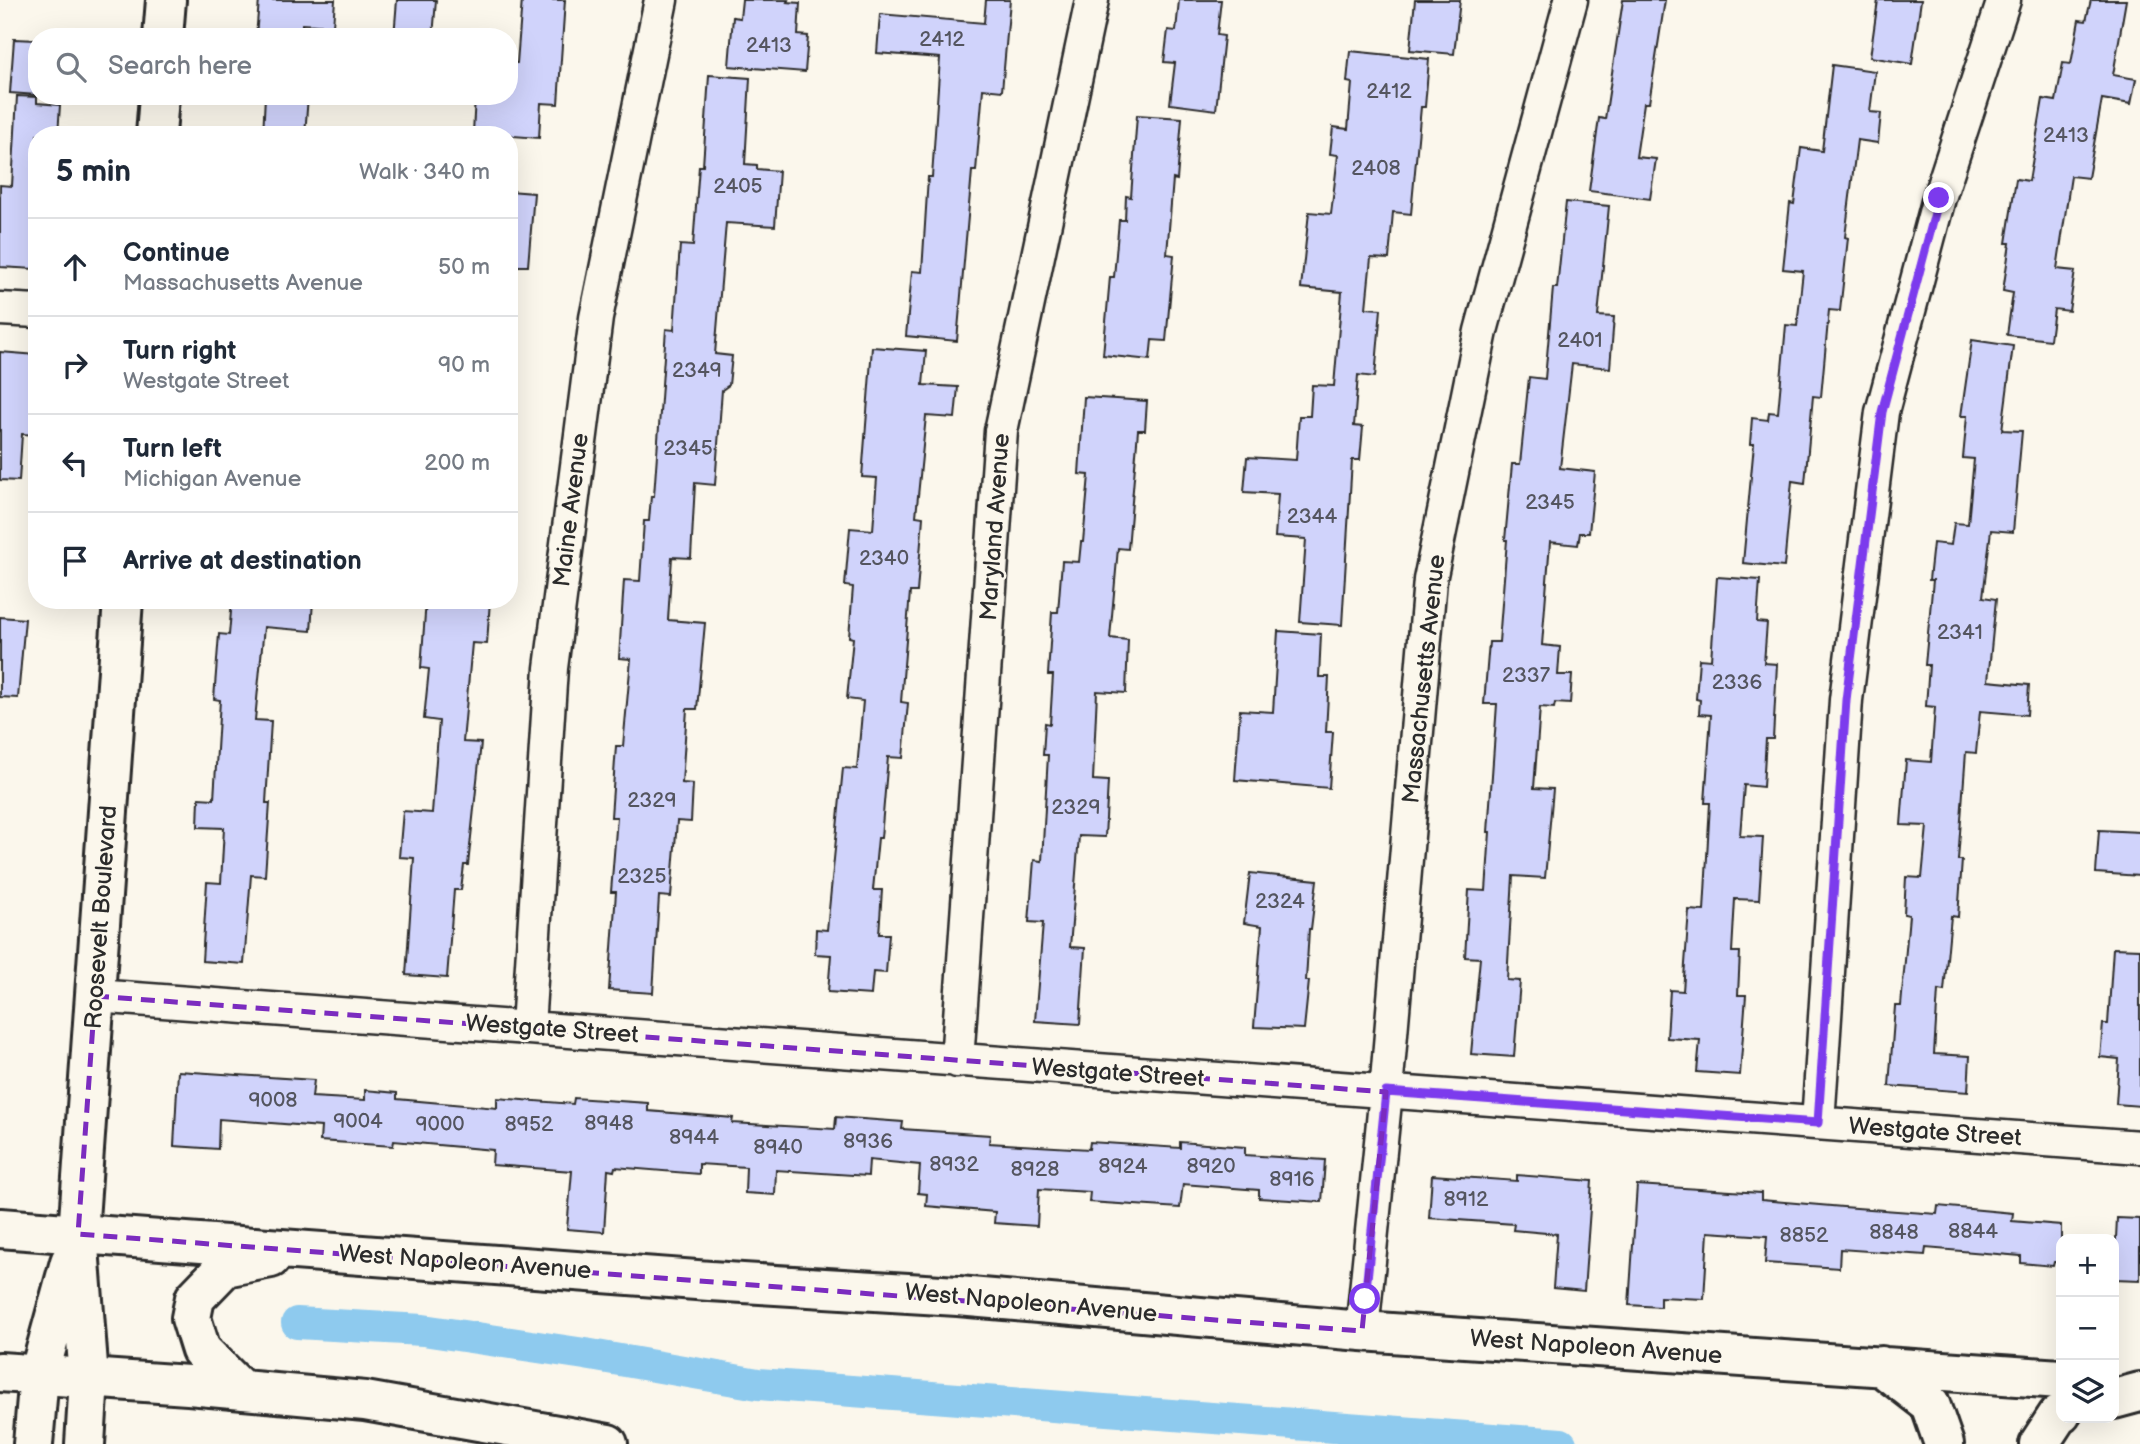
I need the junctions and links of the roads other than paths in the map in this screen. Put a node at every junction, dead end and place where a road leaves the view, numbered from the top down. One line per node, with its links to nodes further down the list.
1 (166, 0): 6 (main road)
2 (661, 0): 13 (street, Maine Avenue)
3 (1092, 0): 14 (street, Maryland Avenue)
4 (1571, 0): 15 (street, Massachusetts Avenue)
5 (2004, 0): 16 (street)
6 (164, 28)
7 (158, 105): 8 (main road)
8 (157, 126)
9 (0, 309): 10 (street)
10 (28, 311)
11 (122, 609): 12 (main road, Roosevelt Boulevard)
12 (95, 996): 13 (street, Westgate Street); 19 (main road, Roosevelt Boulevard)
13 (528, 1027): 14 (street, Westgate Street)
14 (957, 1061): 15 (street, Westgate Street)
15 (1386, 1092): 16 (street, Westgate Street); 21 (street, Massachusetts Avenue)
16 (1818, 1123): 17 (street, Westgate Street)
17 (2140, 1147)
18 (0, 1228): 19 (main road, West Napoleon Avenue)
19 (78, 1234): 20 (main road, West Napoleon Avenue); 24 (main road, Roosevelt Boulevard); 25 (main road, Roosevelt Boulevard)
20 (310, 1251): 21 (main road, West Napoleon Avenue); 29 (main road)
21 (1362, 1331): 22 (main road, West Napoleon Avenue)
22 (1881, 1366): 26 (main road, West Napoleon Avenue); 37 (main road)
23 (0, 1372): 24 (main road)
24 (39, 1375): 25 (main road); 34 (main road, Roosevelt Boulevard)
25 (89, 1379): 29 (main road); 35 (main road, Roosevelt Boulevard)
26 (2056, 1379)
27 (2119, 1383): 28 (main road)
28 (2140, 1385)
29 (241, 1390): 33 (main road)
30 (2140, 1392): 31 (main road)
31 (2119, 1398)
32 (2056, 1418): 38 (main road)
33 (498, 1435): 36 (main road)
34 (33, 1444)
35 (85, 1444)
36 (608, 1444)
37 (1944, 1444)
38 (2039, 1444)

